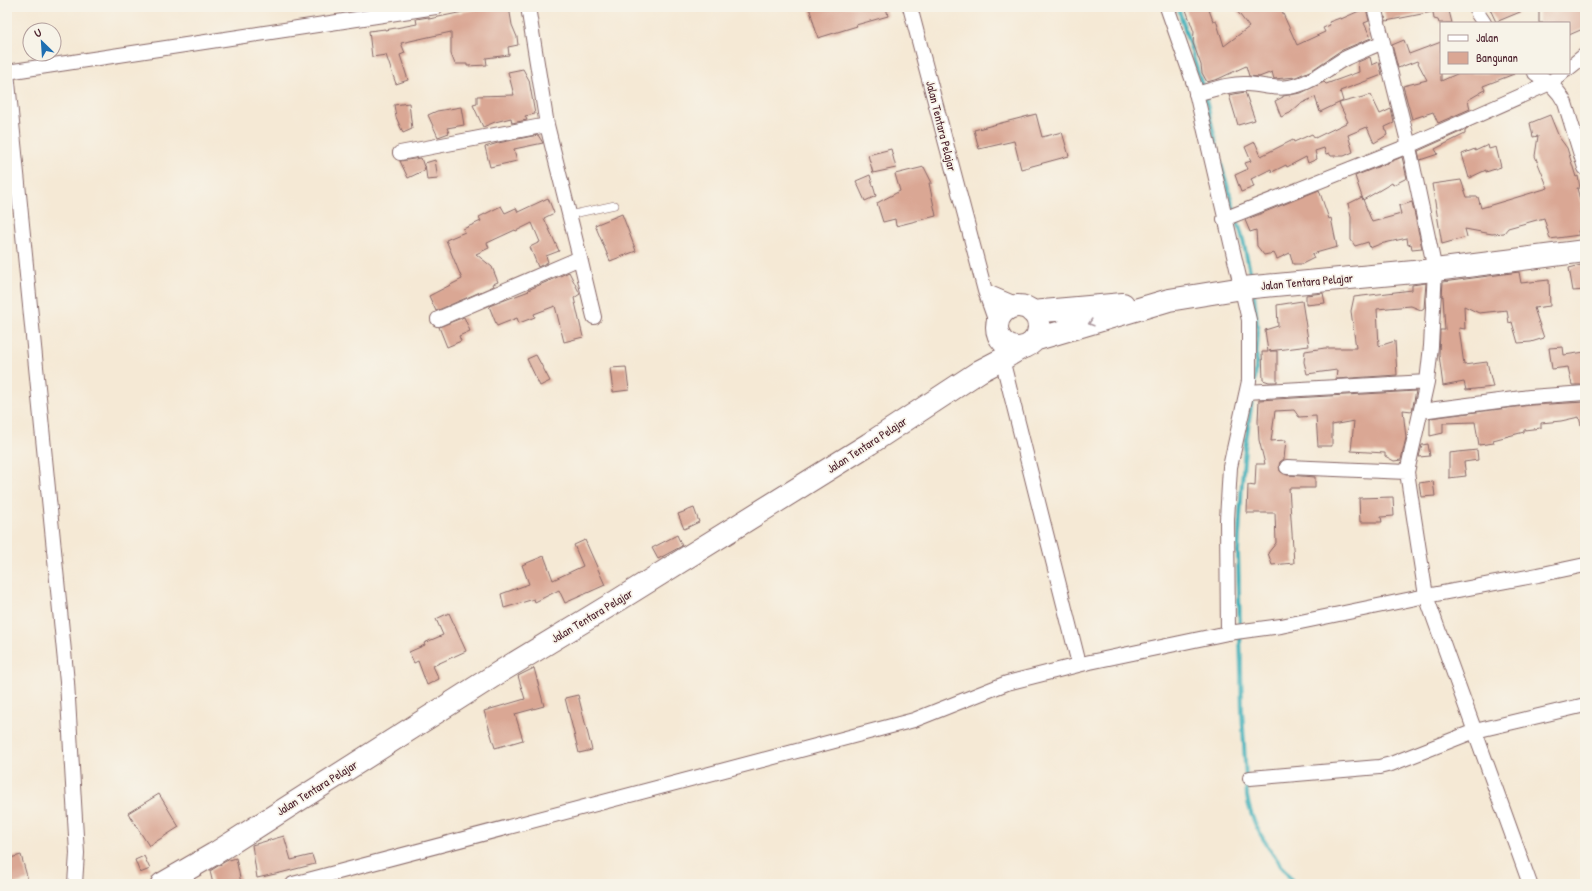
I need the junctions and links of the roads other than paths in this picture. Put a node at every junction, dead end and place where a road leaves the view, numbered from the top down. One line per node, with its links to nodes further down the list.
1 (436, 7): 11 (street)
2 (528, 7): 16 (street)
3 (910, 7): 27 (street, Jalan Tentara Pelajar)
4 (1167, 7): 15 (street)
5 (1374, 7): 8 (street)
6 (1476, 7): 7 (street)
7 (1483, 22)
8 (1383, 42): 15 (street); 17 (street)
9 (1585, 55): 10 (street)
10 (1570, 67)
11 (7, 72): 49 (street)
12 (1537, 74): 14 (street)
13 (1561, 74): 14 (street)
14 (1550, 83): 17 (street); 19 (street)
15 (1201, 92): 22 (street)
16 (547, 125): 18 (street); 21 (street)
17 (1408, 146): 22 (street); 25 (street)
18 (400, 153)
19 (1585, 168)
20 (615, 205): 21 (lane)
21 (569, 215): 24 (street)
22 (1233, 216): 26 (street)
23 (1585, 251): 25 (highway, Jalan Tentara Pelajar)
24 (580, 258): 30 (street); 31 (street)
25 (1435, 270): 26 (highway, Jalan Tentara Pelajar); 36 (street)
26 (1249, 288): 28 (highway, Jalan Tentara Pelajar); 37 (street)
27 (985, 291): 29 (street); 32 (street, Jalan Tentara Pelajar)
28 (1169, 300): 29 (highway); 33 (highway, Jalan Tentara Pelajar, one-way to 33)
29 (1026, 309): 32 (highway); 33 (highway)
30 (594, 317)
31 (438, 319)
32 (999, 332): 33 (highway); 35 (highway)
33 (1027, 344): 34 (highway, Jalan Tentara Pelajar)
34 (1002, 359): 35 (highway, Jalan Tentara Pelajar); 45 (street)
35 (980, 371): 50 (highway, Jalan Tentara Pelajar)
36 (1427, 382): 37 (street); 39 (street)
37 (1249, 392): 44 (street)
38 (1585, 392): 39 (street)
39 (1421, 411): 41 (street)
40 (1288, 467): 41 (street)
41 (1407, 472): 43 (street)
42 (1585, 565): 43 (street)
43 (1426, 596): 44 (street); 47 (street)
44 (1232, 633): 45 (street)
45 (1079, 664): 51 (street)
46 (1585, 705): 47 (street)
47 (1475, 731): 48 (street); 52 (street)
48 (1250, 778)
49 (75, 884)
50 (162, 884)
51 (293, 884)
52 (1530, 884)

